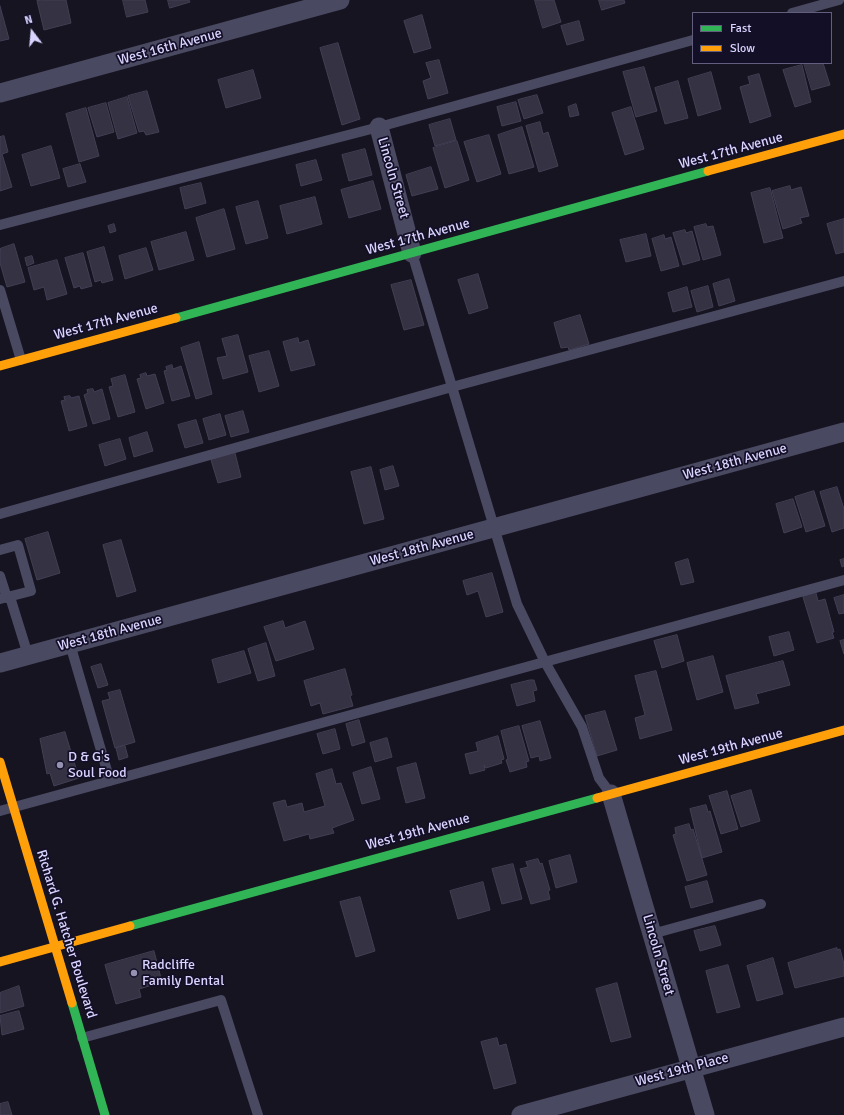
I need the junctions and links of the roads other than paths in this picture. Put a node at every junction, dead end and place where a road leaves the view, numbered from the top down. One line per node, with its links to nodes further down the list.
1 (340, 0): 5 (street, West 16th Avenue)
2 (839, 0): 3 (lane)
3 (796, 12)
4 (692, 40): 6 (lane)
5 (0, 93)
6 (379, 127): 8 (lane); 9 (street, Lincoln Street)
7 (844, 134): 9 (street, West 17th Avenue)
8 (0, 225)
9 (412, 253): 12 (street, West 17th Avenue); 14 (lane)
10 (844, 281): 14 (lane)
11 (0, 290): 12 (lane)
12 (21, 360): 13 (street, West 17th Avenue)
13 (0, 366)
14 (452, 387): 16 (lane); 17 (lane)
15 (844, 432): 17 (street, West 18th Avenue)
16 (0, 514)
17 (494, 529): 22 (street, West 18th Avenue); 24 (lane)
18 (0, 550): 21 (lane)
19 (0, 576): 21 (lane)
20 (844, 580): 24 (lane)
21 (5, 598): 23 (lane)
22 (70, 644): 23 (street, West 18th Avenue); 28 (lane)
23 (28, 656): 25 (street, West 18th Avenue)
24 (545, 662): 28 (lane); 29 (lane)
25 (0, 663)
26 (844, 730): 29 (street, West 19th Avenue)
27 (0, 762): 30 (street, Richard G. Hatcher Boulevard)
28 (110, 781): 30 (lane)
29 (611, 794): 33 (street, Lincoln Street); 34 (street, West 19th Avenue)
30 (14, 808): 31 (lane); 34 (street, Richard G. Hatcher Boulevard)
31 (0, 811)
32 (761, 904): 33 (lane)
33 (652, 934): 38 (street, Lincoln Street)
34 (56, 946): 35 (street, West 19th Avenue); 37 (street, Richard G. Hatcher Boulevard)
35 (0, 962)
36 (844, 1027): 38 (street, West 19th Place)
37 (82, 1038): 39 (street, Richard G. Hatcher Boulevard); 40 (lane)
38 (691, 1068): 41 (street, West 19th Place); 42 (street, Lincoln Street)
39 (105, 1115)
40 (258, 1115)
41 (521, 1115)
42 (705, 1115)

